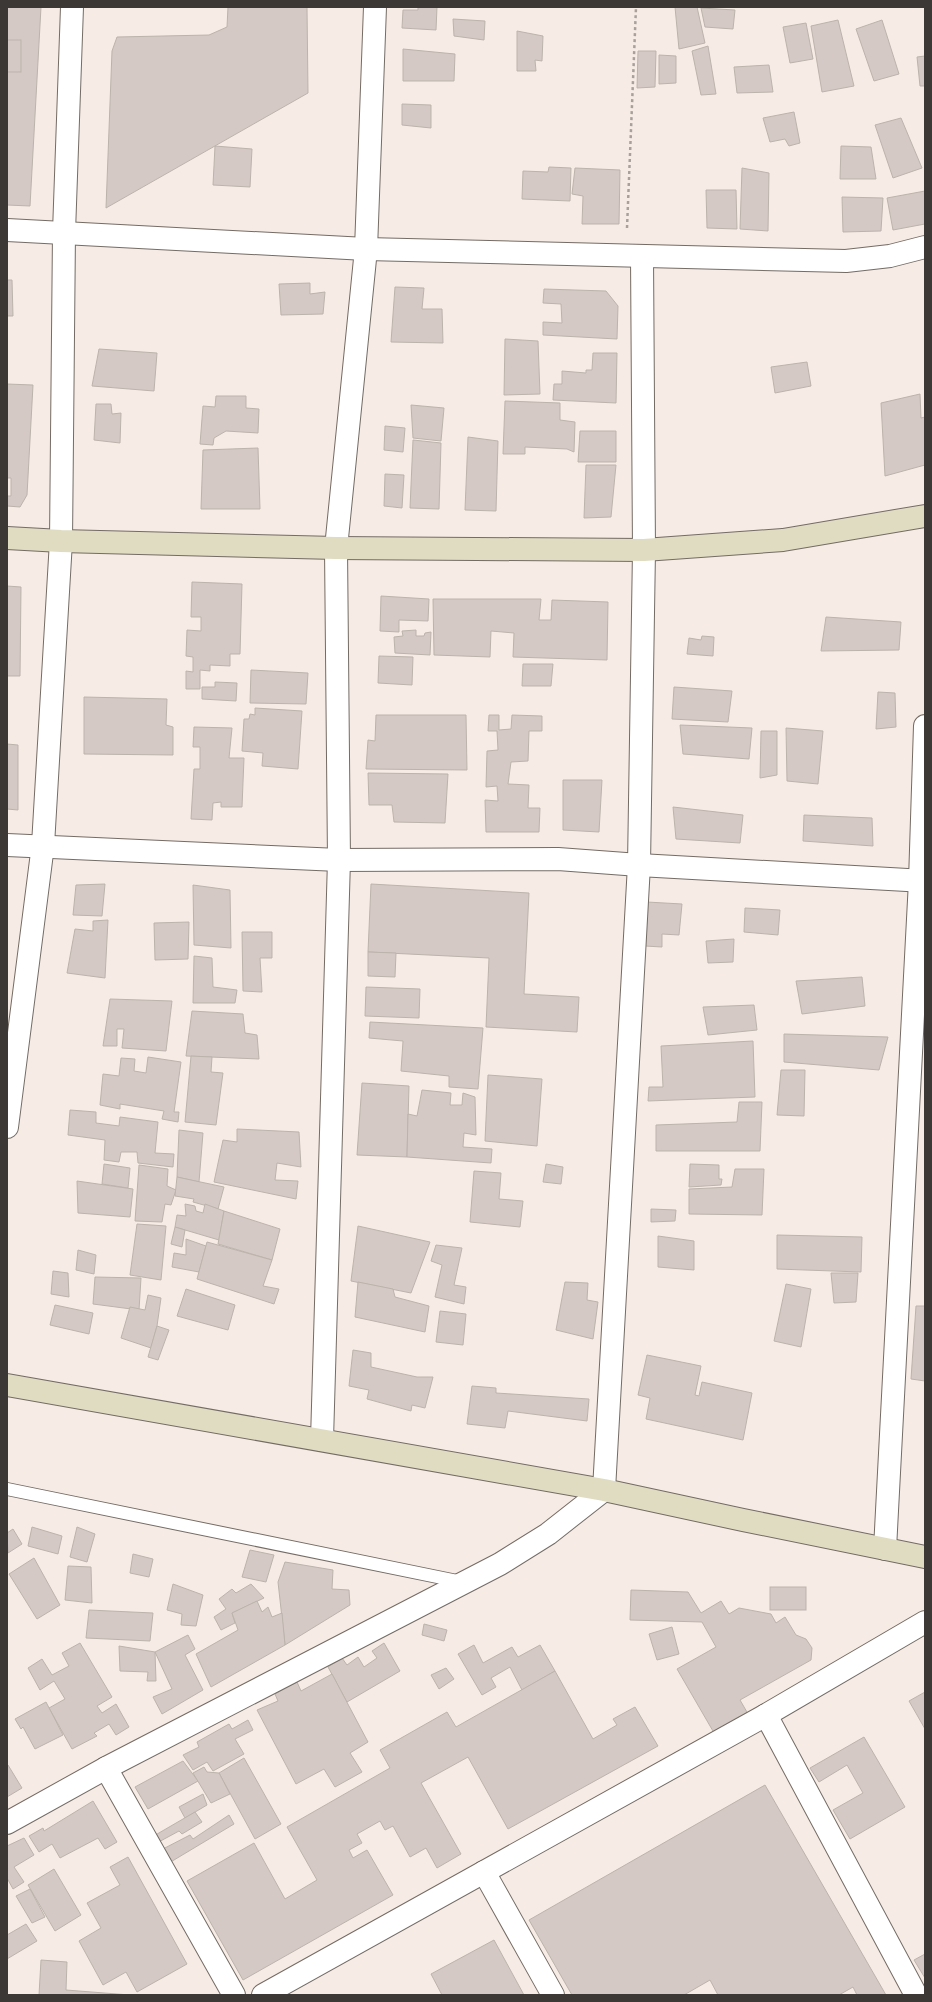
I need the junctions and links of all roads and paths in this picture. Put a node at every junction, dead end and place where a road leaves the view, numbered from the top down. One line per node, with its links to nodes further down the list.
1 (72, 7): 5 (street)
2 (375, 7): 7 (street)
3 (636, 7): 8 (path)
4 (7, 230): 5 (street)
5 (64, 232): 7 (street); 11 (street)
6 (925, 247): 8 (street)
7 (366, 250): 8 (street); 12 (street)
8 (634, 256): 13 (street)
9 (925, 516): 13 (street)
10 (7, 538): 11 (street)
11 (61, 541): 12 (street); 16 (street)
12 (336, 548): 13 (street); 17 (street)
13 (644, 550): 18 (street)
14 (925, 726): 19 (street)
15 (7, 845): 16 (street)
16 (43, 845): 17 (street); 20 (street)
17 (339, 860): 18 (street); 22 (street)
18 (639, 865): 19 (street); 24 (street)
19 (922, 881): 25 (street)
20 (7, 1127)
21 (7, 1385): 22 (street)
22 (322, 1440): 24 (street)
23 (7, 1489): 27 (lane)
24 (604, 1490): 25 (street); 27 (street)
25 (885, 1549): 26 (street)
26 (925, 1557)
27 (465, 1583): 30 (street)
28 (925, 1622): 29 (street)
29 (766, 1715): 32 (street); 36 (street)
30 (106, 1768): 31 (street); 33 (street)
31 (7, 1823)
32 (484, 1872): 34 (street); 35 (street)
33 (234, 1995)
34 (264, 1995)
35 (553, 1995)
36 (916, 1995)

